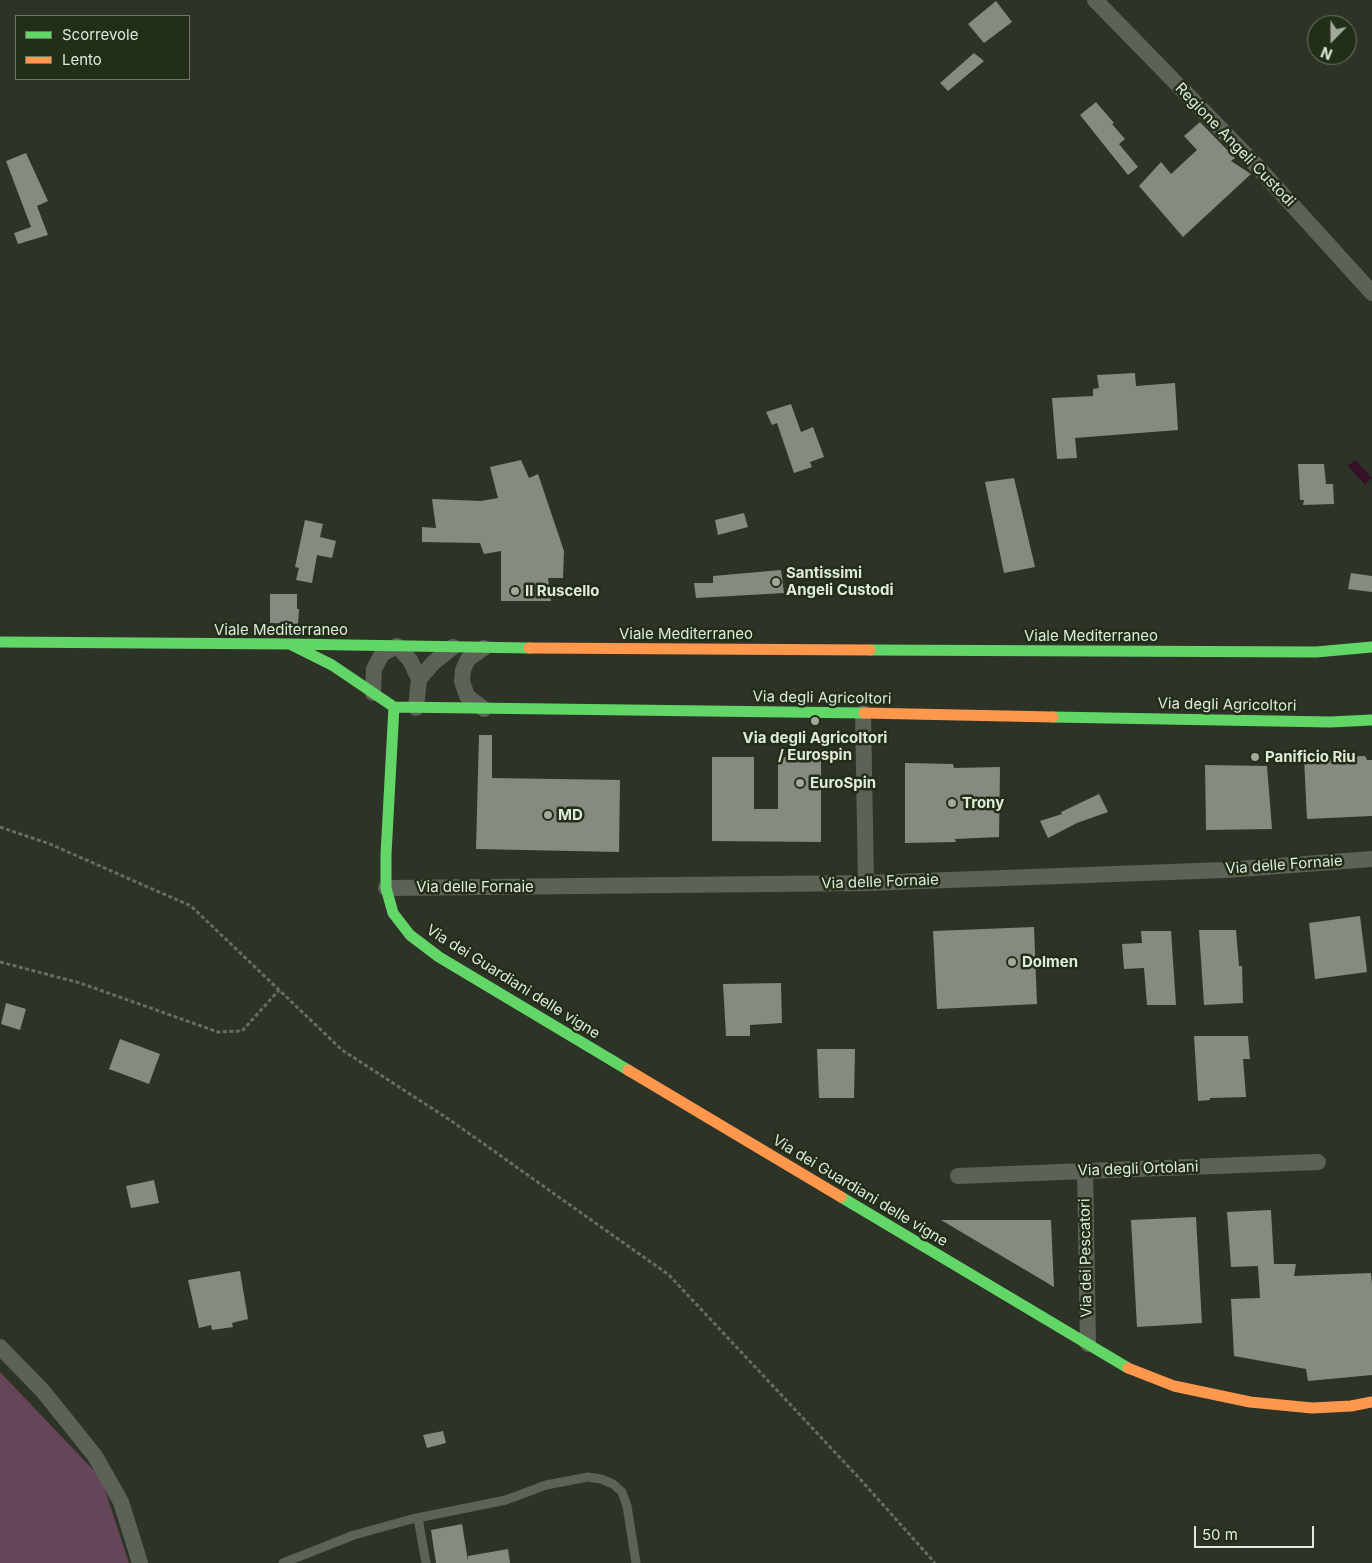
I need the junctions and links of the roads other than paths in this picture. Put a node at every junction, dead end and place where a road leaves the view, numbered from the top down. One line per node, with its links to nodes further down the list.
1 (1094, 0): 2 (street, Regione Angeli Custodi)
2 (1372, 293)
3 (0, 642): 4 (street, Viale Mediterraneo)
4 (290, 644): 5 (street, Viale Mediterraneo); 10 (street)
5 (397, 646): 6 (street, Viale Mediterraneo); 9 (street); 10 (street)
6 (453, 647): 8 (street, Viale Mediterraneo); 9 (street)
7 (1372, 647): 8 (street, Viale Mediterraneo)
8 (485, 648): 13 (street)
9 (419, 678): 12 (street)
10 (373, 693): 11 (street)
11 (394, 707): 12 (street, Via degli Agricoltori); 18 (street, Via dei Guardiani delle vigne)
12 (416, 708): 13 (street, Via degli Agricoltori)
13 (484, 710): 14 (street, Via degli Agricoltori)
14 (863, 713): 15 (street, Via degli Agricoltori); 17 (street)
15 (1372, 720)
16 (1372, 859): 17 (street, Via delle Fornaie)
17 (866, 883): 18 (street, Via delle Fornaie)
18 (386, 888): 22 (street, Via dei Guardiani delle vigne)
19 (1318, 1162): 20 (street, Via degli Ortolani)
20 (1085, 1171): 21 (street, Via degli Ortolani); 22 (street, Via dei Pescatori)
21 (958, 1176)
22 (1088, 1344): 24 (street, Via dei Guardiani delle vigne)
23 (0, 1348): 26 (street)
24 (1372, 1402)
25 (418, 1518): 27 (lane); 28 (lane); 29 (lane)
26 (140, 1563)
27 (283, 1563)
28 (426, 1563)
29 (636, 1563)

